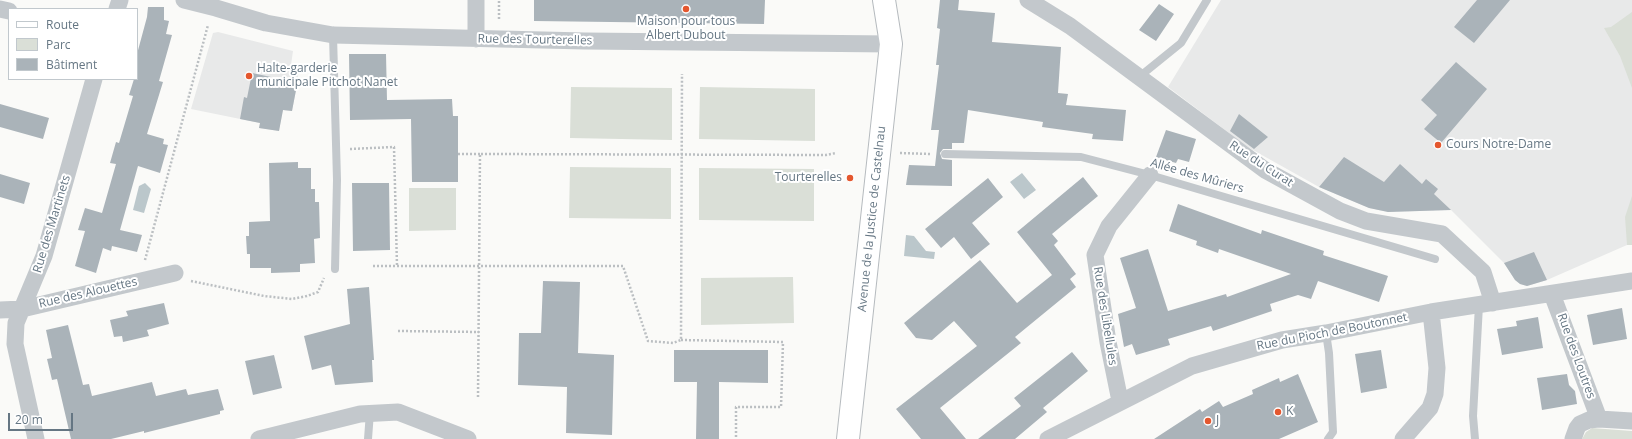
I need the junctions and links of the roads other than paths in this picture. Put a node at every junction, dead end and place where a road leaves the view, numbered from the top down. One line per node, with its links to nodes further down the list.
1 (184, 0): 6 (street, Rue des Tourterelles)
2 (476, 0): 7 (street)
3 (884, 0): 8 (main road, Avenue de la Justice de Castelnau)
4 (1028, 0): 9 (street, Rue du Curat)
5 (1207, 0): 9 (lane)
6 (333, 35): 7 (street, Rue des Tourterelles); 14 (lane)
7 (476, 39): 8 (street, Rue des Tourterelles)
8 (891, 44): 31 (main road, Avenue de la Justice de Castelnau)
9 (1139, 77): 18 (street, Rue du Curat)
10 (94, 80): 19 (street, Rue des Martinets)
11 (945, 154): 12 (lane, Allée des Mûriers)
12 (1150, 175): 13 (lane, Allée des Mûriers); 23 (street, Rue des Libellules)
13 (1435, 260)
14 (335, 269)
15 (175, 273): 19 (street, Rue des Alouettes)
16 (1632, 281): 17 (street, Rue du Pioch de Boutonnet)
17 (1552, 294): 18 (street, Rue du Pioch de Boutonnet); 25 (street, Rue des Loutres)
18 (1486, 304): 21 (street, Rue du Pioch de Boutonnet); 35 (lane)
19 (22, 309): 20 (street, Rue des Alouettes); 28 (street, Rue des Martinets)
20 (0, 310)
21 (1431, 312): 22 (street, Rue du Pioch de Boutonnet); 34 (street)
22 (1326, 333): 23 (street, Rue du Pioch de Boutonnet); 33 (lane)
23 (1120, 401): 32 (street, Rue du Pioch de Boutonnet)
24 (370, 412): 27 (street); 29 (street); 30 (lane)
25 (1599, 419): 26 (street); 36 (street)
26 (1632, 420)
27 (461, 437)
28 (36, 439)
29 (259, 439)
30 (368, 439)
31 (848, 439)
32 (1048, 439)
33 (1328, 439)
34 (1403, 439)
35 (1475, 439)
36 (1573, 439)

